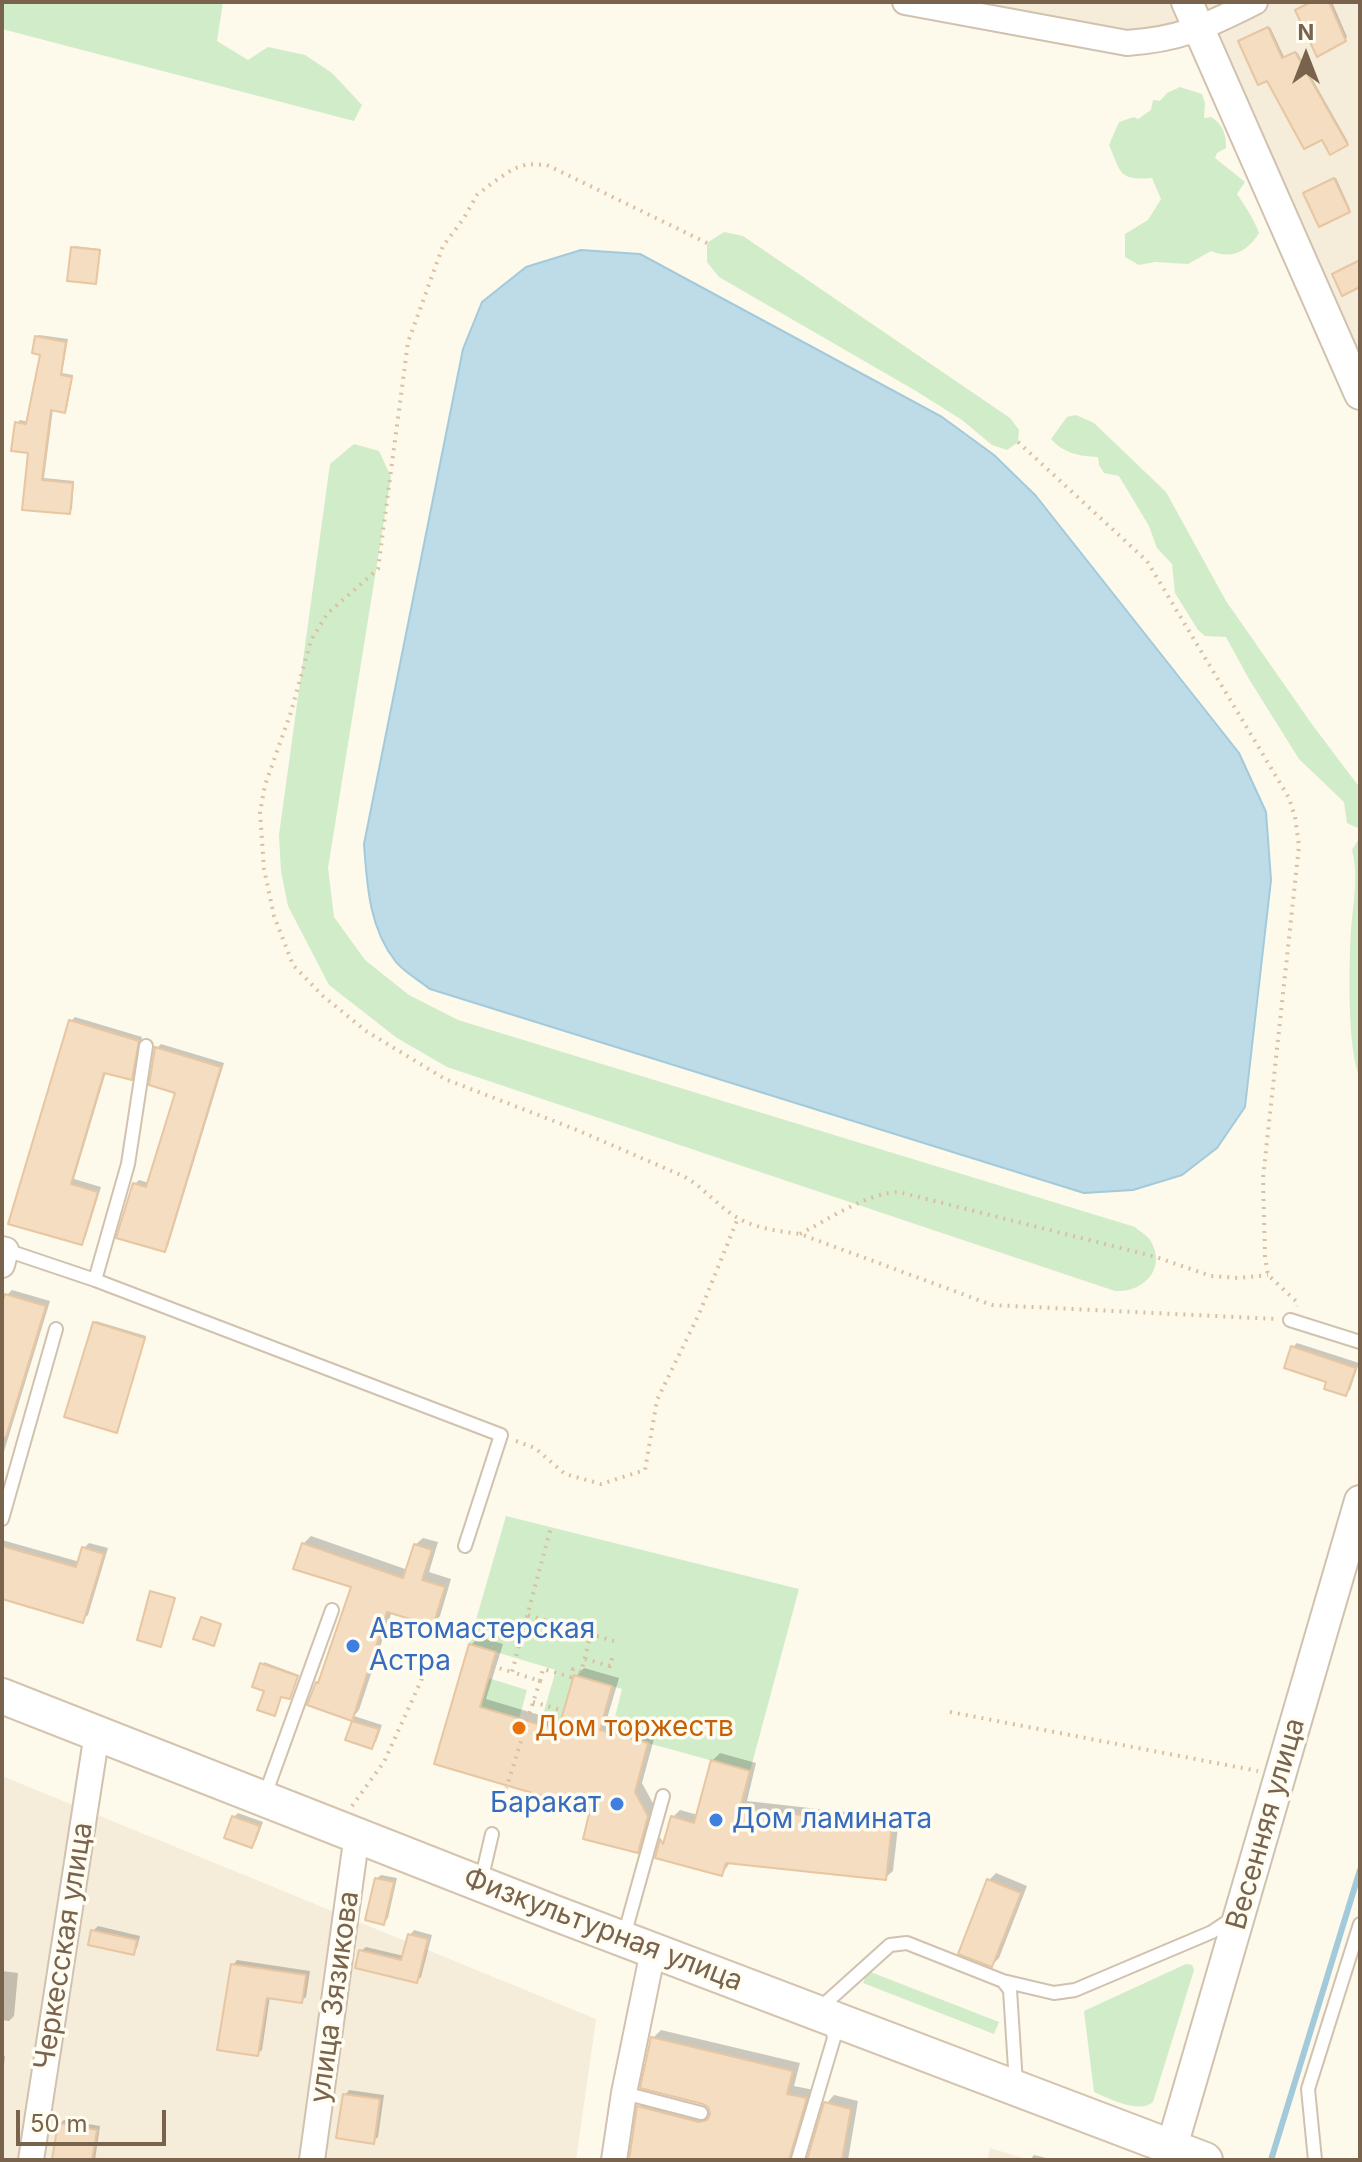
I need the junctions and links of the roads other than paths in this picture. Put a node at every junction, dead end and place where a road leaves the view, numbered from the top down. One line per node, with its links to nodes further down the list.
1 (905, 2): 4 (street)
2 (1187, 2): 4 (street)
3 (1255, 2): 4 (street)
4 (1199, 30): 5 (street)
5 (1360, 394)
6 (146, 1046): 8 (lane)
7 (3, 1255): 8 (lane)
8 (95, 1280): 14 (lane)
9 (1290, 1320): 11 (lane)
10 (56, 1329): 13 (lane)
11 (1360, 1342)
12 (1360, 1501): 23 (street, Весенняя улица)
13 (2, 1519)
14 (465, 1546)
15 (332, 1610): 19 (lane)
16 (2, 1696): 17 (main road, Физкультурная улица)
17 (97, 1733): 19 (main road, Физкультурная улица); 33 (street, Черкесская улица)
18 (663, 1796): 25 (lane)
19 (264, 1798): 20 (main road, Физкультурная улица)
20 (347, 1830): 22 (main road, Физкультурная улица); 34 (street, улица Зязикова)
21 (492, 1834): 22 (lane)
22 (480, 1884): 25 (main road, Физкультурная улица)
23 (1242, 1909): 26 (lane); 31 (street, Весенняя улица)
24 (1360, 1924): 37 (lane)
25 (638, 1945): 27 (main road, Физкультурная улица); 29 (street)
26 (1003, 1981): 27 (lane); 28 (lane)
27 (817, 2011): 28 (main road, Физкультурная улица); 32 (lane)
28 (1016, 2088): 31 (main road, Физкультурная улица)
29 (624, 2093): 30 (lane); 35 (street)
30 (701, 2113)
31 (1170, 2154): 36 (main road, Физкультурная улица)
32 (798, 2159)
33 (31, 2160)
34 (312, 2160)
35 (614, 2160)
36 (1205, 2160)
37 (1315, 2160)

